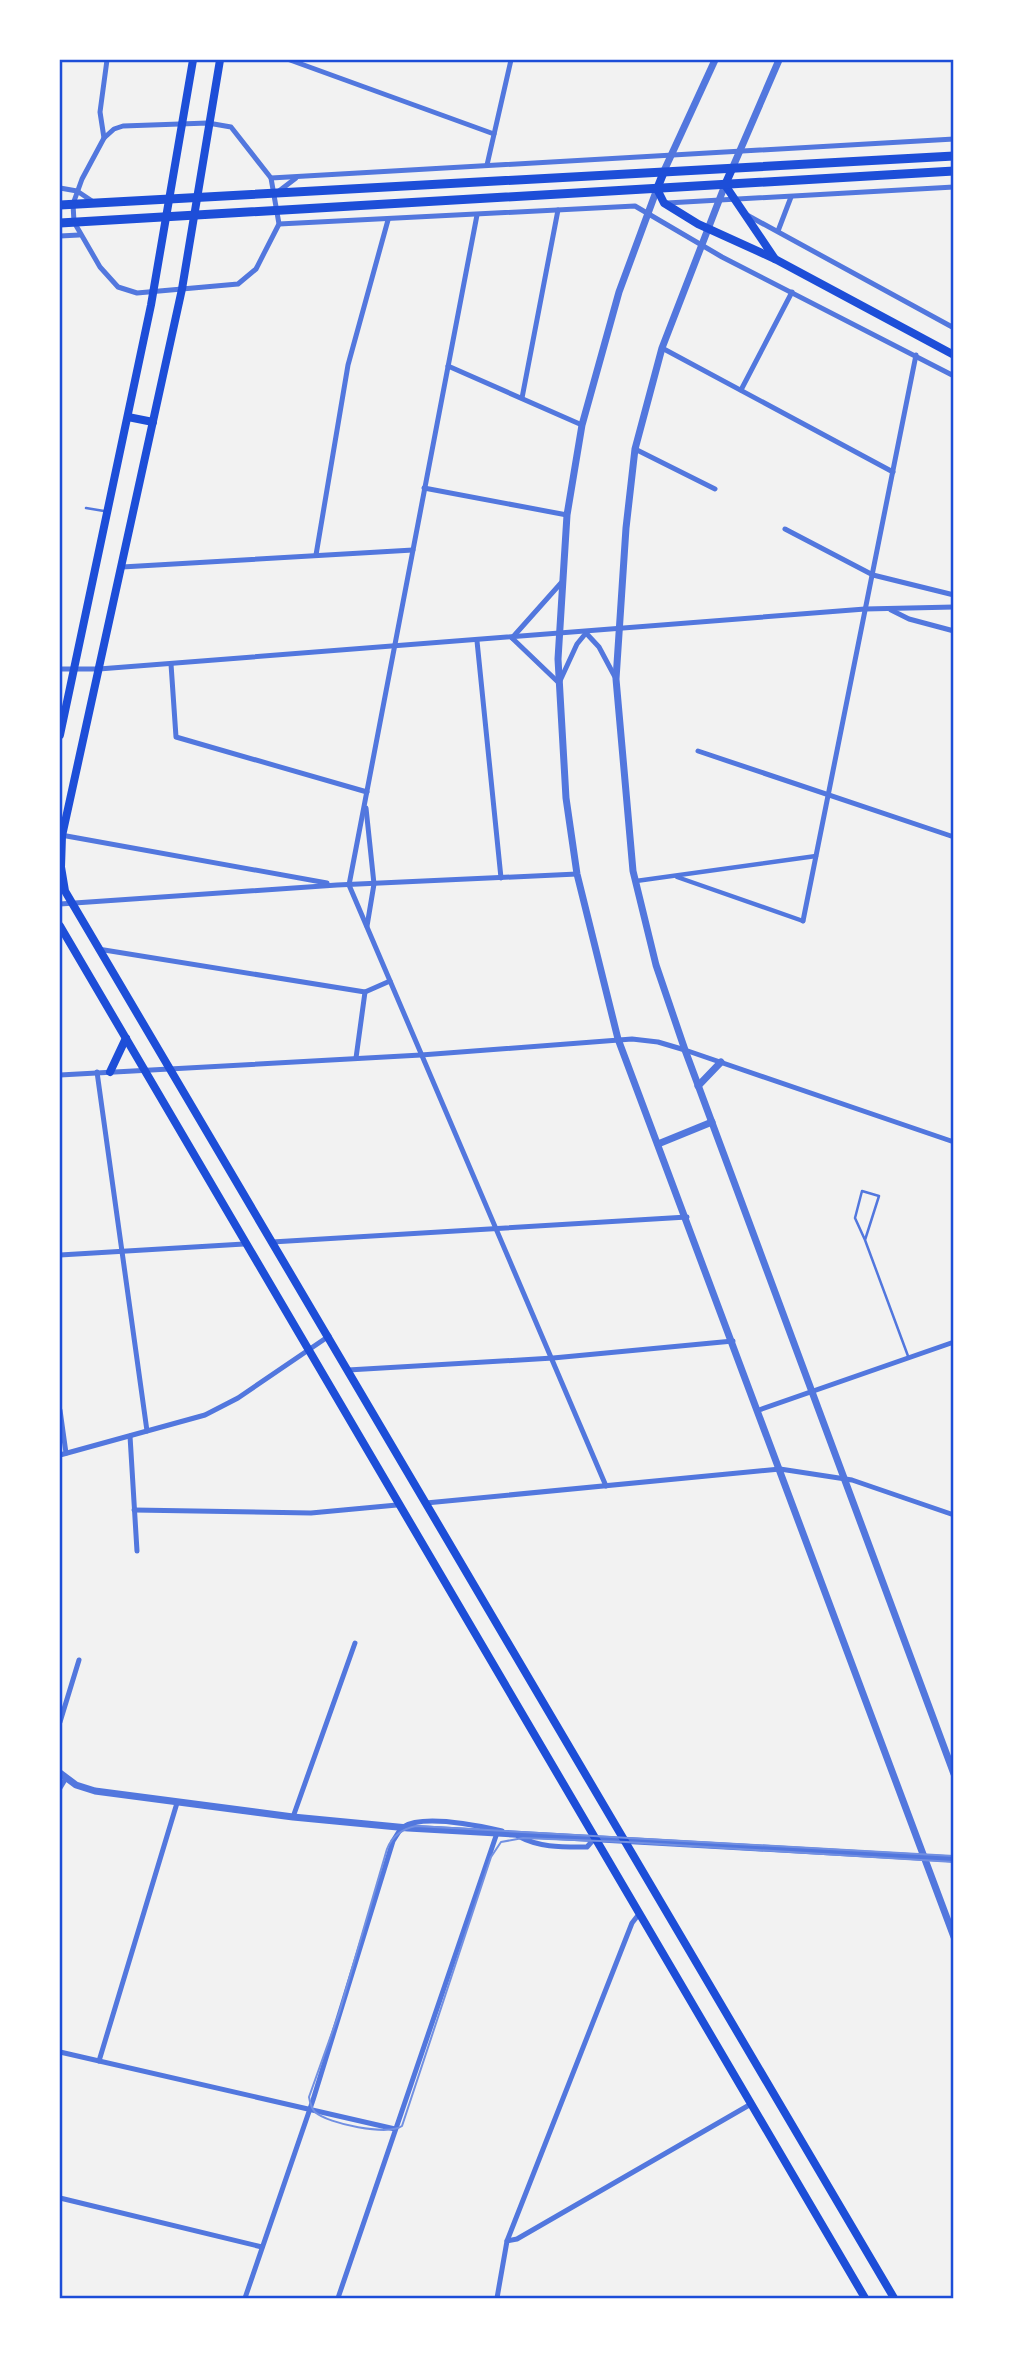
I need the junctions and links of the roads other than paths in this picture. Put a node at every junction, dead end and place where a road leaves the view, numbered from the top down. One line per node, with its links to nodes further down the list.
1 (107, 60): 11 (street)
2 (193, 60): 9 (main road)
3 (220, 60): 8 (main road)
4 (290, 60): 10 (street)
5 (511, 60): 10 (street)
6 (715, 60): 14 (street)
7 (779, 60): 13 (street)
8 (208, 123): 9 (street); 20 (street); 29 (main road)
9 (181, 124): 11 (street); 30 (main road)
10 (494, 134): 16 (street)
11 (104, 138): 26 (street)
12 (954, 139): 13 (street)
13 (739, 150): 14 (street); 17 (street)
14 (673, 153): 16 (street); 19 (street)
15 (954, 156): 17 (main road)
16 (487, 165): 21 (street)
17 (732, 169): 19 (main road); 22 (main road)
18 (954, 172): 22 (main road)
19 (663, 174): 25 (main road); 27 (main road)
20 (271, 178): 21 (street); 27 (street)
21 (297, 178): 27 (street)
22 (725, 185): 25 (main road); 31 (street); 32 (main road)
23 (954, 187): 28 (street)
24 (60, 188): 26 (street)
25 (657, 189): 34 (main road); 38 (main road); 42 (street)
26 (77, 191): 33 (street); 35 (street)
27 (276, 193): 29 (main road); 38 (street)
28 (791, 197): 32 (street); 49 (street)
29 (197, 198): 30 (main road); 41 (main road)
30 (167, 200): 33 (main road); 43 (main road)
31 (718, 201): 32 (street); 34 (street); 48 (street)
32 (733, 201): 39 (main road)
33 (95, 203): 35 (main road)
34 (664, 203): 48 (main road)
35 (73, 204): 36 (main road); 45 (street)
36 (60, 205)
37 (558, 210): 40 (street); 42 (street); 64 (street)
38 (278, 211): 41 (main road); 47 (street)
39 (741, 212): 49 (street); 53 (main road)
40 (477, 215): 44 (street); 61 (street)
41 (195, 216): 43 (main road); 54 (main road)
42 (647, 216): 52 (street); 67 (street)
43 (164, 217): 45 (main road); 55 (main road)
44 (388, 220): 47 (street); 77 (street)
45 (74, 222): 46 (main road); 50 (street)
46 (60, 223)
47 (279, 224): 54 (street)
48 (707, 229): 52 (street); 53 (main road)
49 (778, 231): 57 (street)
50 (79, 235): 51 (street); 55 (street)
51 (60, 236)
52 (700, 245): 56 (street); 58 (street)
53 (775, 259): 60 (main road)
54 (182, 289): 55 (street); 66 (main road)
55 (153, 291): 65 (main road)
56 (792, 292): 59 (street); 63 (street)
57 (954, 328)
58 (662, 348): 63 (street); 68 (street)
59 (916, 355): 62 (street); 69 (street)
60 (954, 355)
61 (448, 366): 64 (street); 70 (street)
62 (954, 376)
63 (741, 390): 69 (street)
64 (522, 398): 67 (street)
65 (128, 417): 66 (main road); 73 (main road)
66 (153, 422): 78 (main road)
67 (582, 425): 74 (street)
68 (635, 449): 71 (street); 85 (street)
69 (893, 472): 79 (street)
70 (424, 488): 74 (street); 76 (street)
71 (715, 489)
72 (86, 508): 73 (lane)
73 (109, 512): 94 (main road)
74 (567, 515): 80 (street)
75 (785, 529): 79 (street)
76 (412, 550): 77 (street); 91 (street)
77 (316, 555): 78 (street)
78 (122, 567): 95 (main road)
79 (873, 575): 81 (street); 83 (street)
80 (561, 583): 88 (street); 89 (street)
81 (954, 595)
82 (954, 607): 84 (street)
83 (865, 609): 84 (street); 85 (street); 101 (street)
84 (888, 609): 86 (street)
85 (619, 630): 87 (street); 96 (street)
86 (954, 631)
87 (586, 633): 88 (street); 96 (street); 97 (street)
88 (559, 635): 89 (street); 97 (street)
89 (512, 638): 90 (street); 97 (street)
90 (477, 641): 91 (street); 108 (street)
91 (394, 647): 92 (street); 100 (street)
92 (171, 664): 95 (street); 100 (street)
93 (60, 669): 94 (street)
94 (74, 669): 95 (street); 98 (main road)
95 (99, 669): 103 (main road)
96 (616, 679): 109 (street)
97 (559, 683): 106 (street)
98 (60, 735)
99 (698, 751): 101 (street)
100 (367, 792): 102 (street)
101 (828, 793): 104 (street); 105 (street)
102 (366, 801): 110 (street); 112 (street)
103 (61, 835): 111 (street); 113 (main road)
104 (954, 837)
105 (816, 856): 107 (street); 115 (street)
106 (577, 874): 108 (street); 122 (street)
107 (676, 876): 109 (street); 115 (street)
108 (501, 878): 110 (street)
109 (635, 881): 123 (street)
110 (374, 884): 112 (street); 117 (street)
111 (337, 885): 112 (street); 113 (street)
112 (349, 885): 117 (street)
113 (70, 903): 114 (street); 118 (main road)
114 (60, 904)
115 (803, 921)
116 (60, 926): 121 (main road)
117 (367, 927): 119 (street)
118 (98, 949): 120 (street); 127 (main road)
119 (390, 981): 120 (street); 124 (street)
120 (365, 992): 125 (street)
121 (126, 1038): 128 (main road); 130 (main road)
122 (618, 1039): 123 (street); 124 (street); 135 (street)
123 (685, 1050): 126 (street); 132 (street)
124 (421, 1055): 125 (street); 137 (street)
125 (356, 1058): 127 (street)
126 (721, 1062): 132 (street); 134 (street)
127 (170, 1068): 128 (street); 139 (main road)
128 (145, 1069): 130 (street); 140 (main road)
129 (97, 1072): 130 (street); 131 (street); 141 (street)
130 (110, 1072)
131 (60, 1074)
132 (698, 1086): 133 (street)
133 (712, 1122): 135 (street); 150 (street)
134 (954, 1142)
135 (658, 1144): 136 (street)
136 (687, 1217): 137 (street); 144 (street)
137 (497, 1230): 139 (street); 147 (street)
138 (865, 1240): 138 (lane); 148 (lane)
139 (272, 1241): 143 (main road)
140 (244, 1244): 141 (street); 146 (main road)
141 (123, 1251): 142 (street); 153 (street)
142 (60, 1255)
143 (329, 1336): 146 (street); 149 (main road)
144 (733, 1341): 147 (street); 152 (street)
145 (954, 1342): 148 (street)
146 (308, 1350): 153 (street); 160 (main road)
147 (553, 1358): 149 (street); 158 (street)
148 (909, 1359): 150 (street)
149 (348, 1370): 159 (main road)
150 (811, 1394): 152 (street); 157 (street)
151 (60, 1410): 155 (street)
152 (759, 1410): 156 (street)
153 (147, 1431): 154 (street)
154 (130, 1436): 155 (street); 161 (street)
155 (63, 1454)
156 (780, 1469): 157 (street); 158 (street); 177 (street)
157 (842, 1478): 162 (street); 167 (street)
158 (606, 1486): 159 (street)
159 (426, 1503): 176 (main road)
160 (397, 1505): 161 (street); 175 (main road)
161 (134, 1510): 163 (street)
162 (954, 1515)
163 (137, 1551)
164 (355, 1643): 171 (street)
165 (79, 1660): 166 (street)
166 (60, 1722)
167 (954, 1774)
168 (63, 1776): 169 (street); 170 (street)
169 (60, 1788)
170 (177, 1803): 171 (street); 182 (street)
171 (293, 1817): 172 (street)
172 (402, 1828): 173 (street); 174 (street); 184 (street)
173 (497, 1833): 174 (street); 185 (street)
174 (514, 1834): 175 (street)
175 (594, 1839): 176 (street); 179 (main road)
176 (625, 1840): 177 (street); 193 (main road)
177 (924, 1858): 178 (street); 180 (street)
178 (954, 1859)
179 (639, 1914): 183 (main road); 187 (street)
180 (954, 1937)
181 (60, 2052): 182 (street)
182 (99, 2061): 184 (street)
183 (751, 2104): 187 (street); 192 (main road)
184 (309, 2109): 185 (street); 188 (street)
185 (395, 2129): 190 (street)
186 (60, 2198): 188 (street)
187 (507, 2241): 191 (street)
188 (262, 2247): 189 (street)
189 (245, 2298)
190 (338, 2298)
191 (497, 2298)
192 (865, 2298)
193 (894, 2298)

